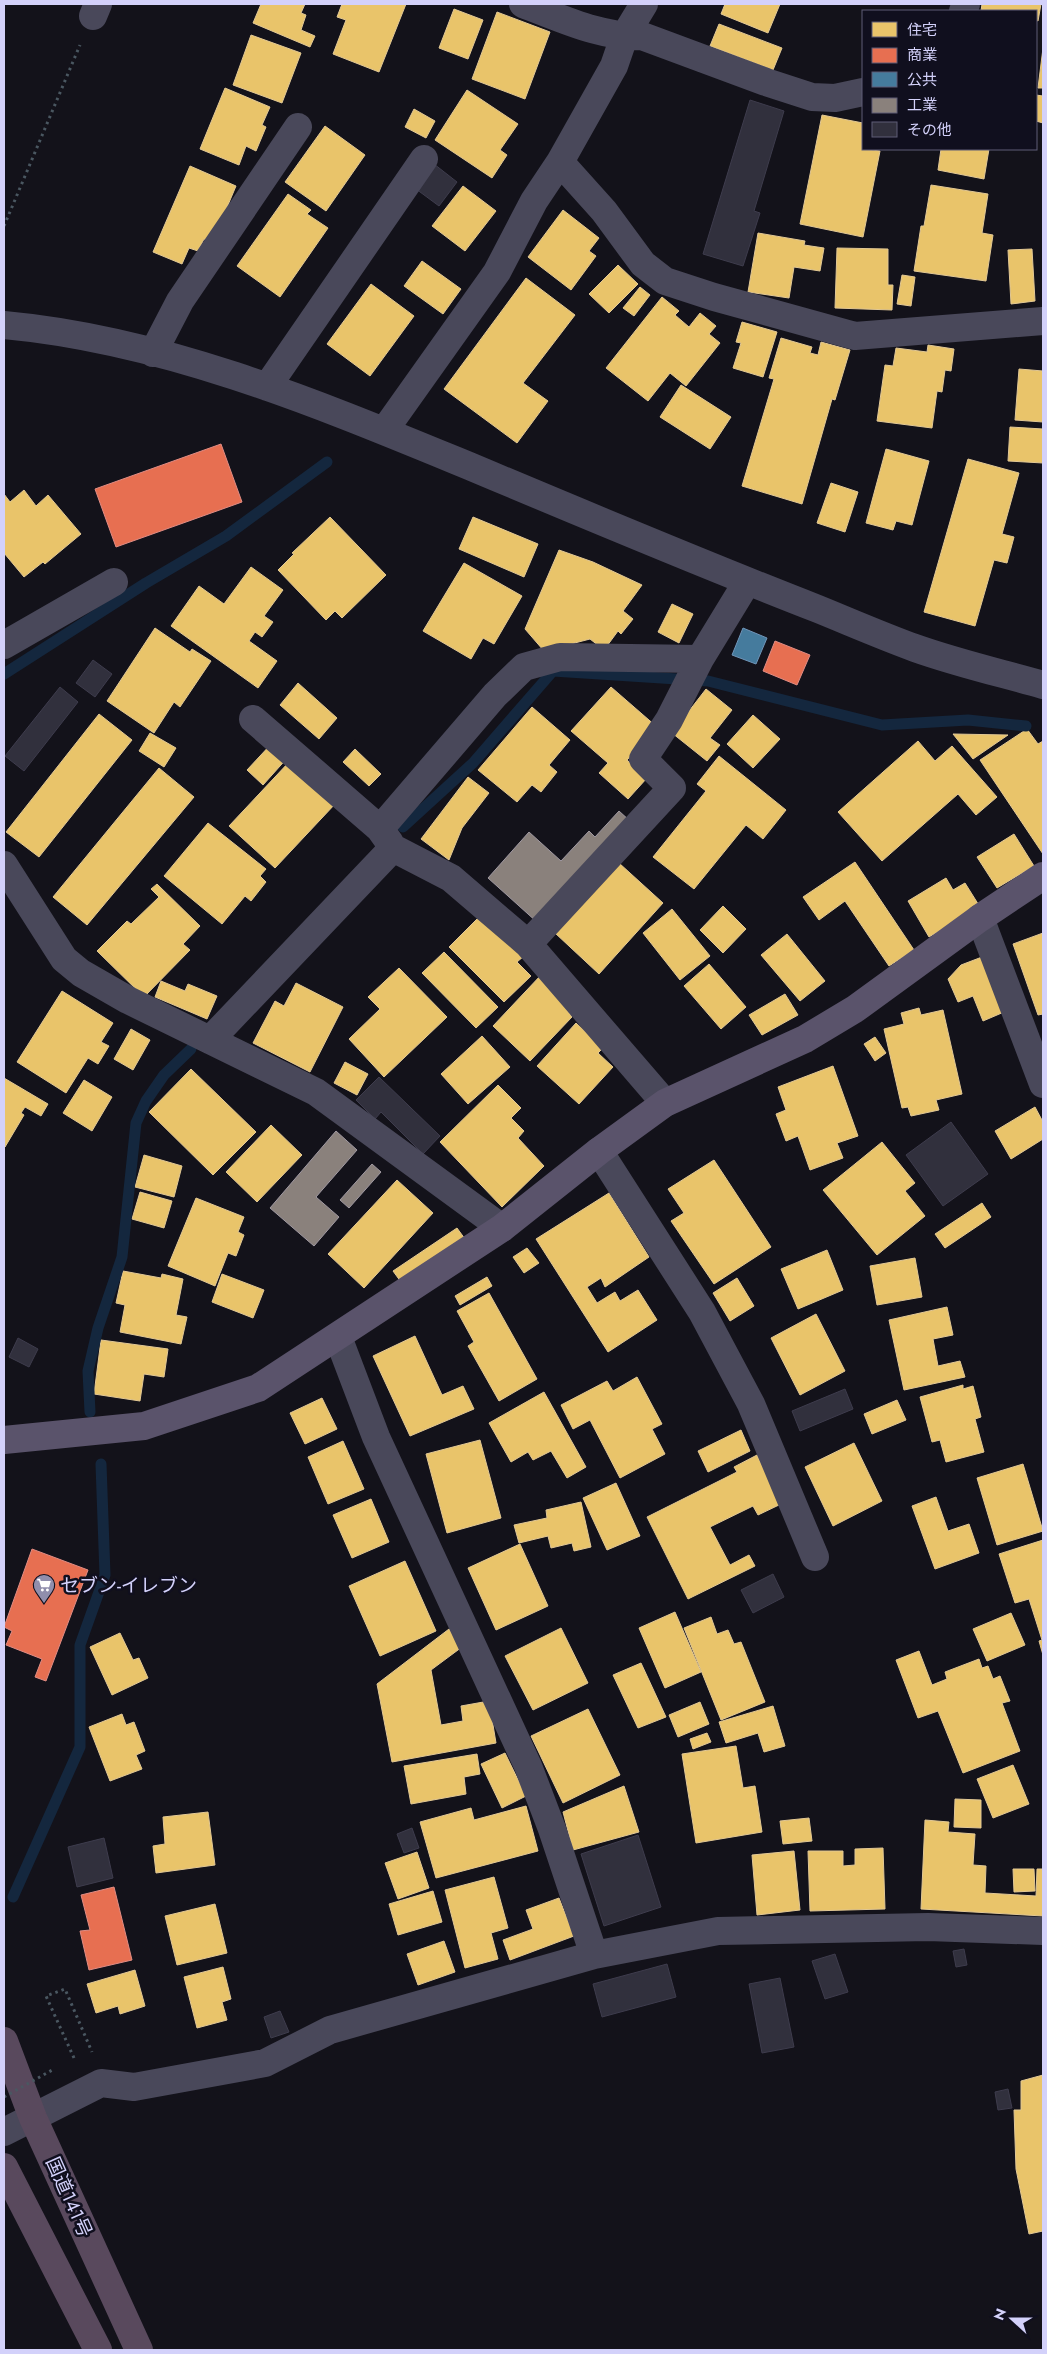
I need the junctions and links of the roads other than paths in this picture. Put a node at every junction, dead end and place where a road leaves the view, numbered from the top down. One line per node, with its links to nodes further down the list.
1 (523, 4): 3 (street)
2 (644, 4): 3 (street)
3 (624, 37): 4 (street); 7 (street)
4 (862, 92)
5 (298, 127): 10 (street)
6 (424, 159): 11 (street)
7 (560, 162): 8 (street); 12 (street)
8 (1043, 321)
9 (4, 325): 10 (street)
10 (153, 353): 11 (street)
11 (267, 387): 12 (street)
12 (384, 431): 14 (street)
13 (114, 582): 15 (street)
14 (748, 582): 16 (street); 17 (street)
15 (4, 645)
16 (694, 672): 19 (street); 23 (street)
17 (1043, 684)
18 (253, 719): 19 (street)
19 (387, 839): 23 (street); 24 (street)
20 (4, 865): 24 (street)
21 (1043, 876): 22 (main road)
22 (980, 918): 25 (street); 26 (main road)
23 (528, 944): 26 (street)
24 (210, 1040): 28 (street)
25 (1043, 1084)
26 (665, 1103): 27 (main road)
27 (599, 1151): 28 (main road); 31 (street)
28 (502, 1228): 29 (main road)
29 (338, 1337): 30 (main road); 33 (street)
30 (4, 1440)
31 (815, 1557)
32 (1043, 1931): 33 (street)
33 (594, 1955): 35 (street)
34 (4, 2041): 35 (highway, 国道141号)
35 (33, 2118): 36 (street); 39 (highway, 国道141号)
36 (4, 2132)
37 (4, 2167): 38 (highway)
38 (98, 2350)
39 (139, 2350)

